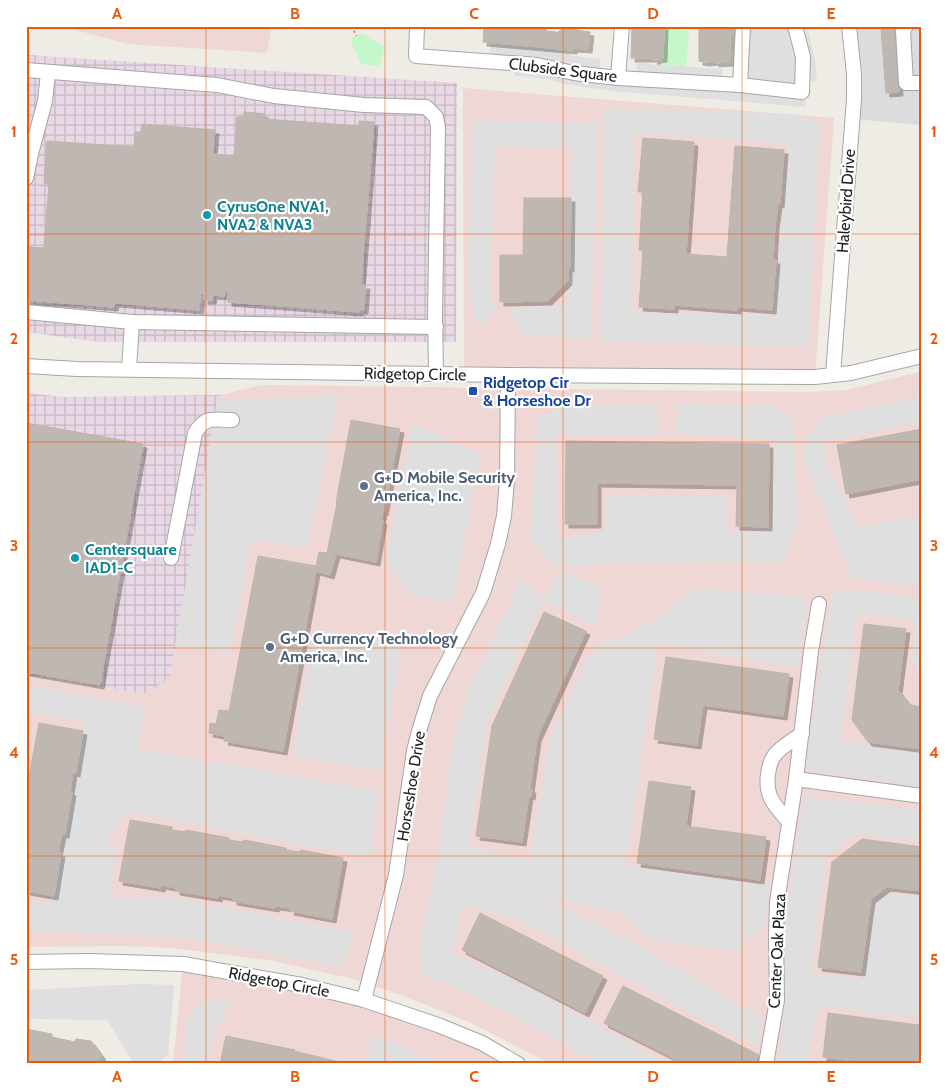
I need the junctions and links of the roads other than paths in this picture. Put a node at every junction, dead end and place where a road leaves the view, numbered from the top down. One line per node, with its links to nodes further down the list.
1 (417, 26): 9 (street, Clubside Square)
2 (622, 26): 9 (street)
3 (743, 26): 11 (street)
4 (795, 26): 11 (street, Clubside Square)
5 (849, 26): 21 (street, Haleybird Drive)
6 (906, 26): 10 (street)
7 (26, 70): 8 (street)
8 (48, 73): 12 (street); 15 (street)
9 (618, 78): 11 (street, Clubside Square)
10 (922, 83)
11 (740, 85)
12 (26, 178)
13 (26, 312): 14 (street)
14 (132, 322): 15 (street); 18 (street)
15 (436, 327): 19 (street)
16 (922, 356): 21 (street, Ridgetop Circle)
17 (26, 366): 18 (street, Ridgetop Circle)
18 (129, 369): 19 (street, Ridgetop Circle)
19 (436, 374): 20 (street, Ridgetop Circle)
20 (508, 375): 21 (street, Ridgetop Circle); 30 (street, Horseshoe Drive)
21 (833, 375)
22 (232, 420): 23 (street)
23 (171, 558)
24 (819, 604): 25 (street, Center Oak Plaza)
25 (802, 734): 26 (street, Center Oak Plaza); 28 (street)
26 (796, 779): 27 (street); 28 (street, Center Oak Plaza)
27 (922, 796)
28 (790, 822): 32 (street, Center Oak Plaza)
29 (26, 962): 30 (street, Ridgetop Circle)
30 (364, 1000): 31 (street, Ridgetop Circle)
31 (518, 1064)
32 (766, 1064)

